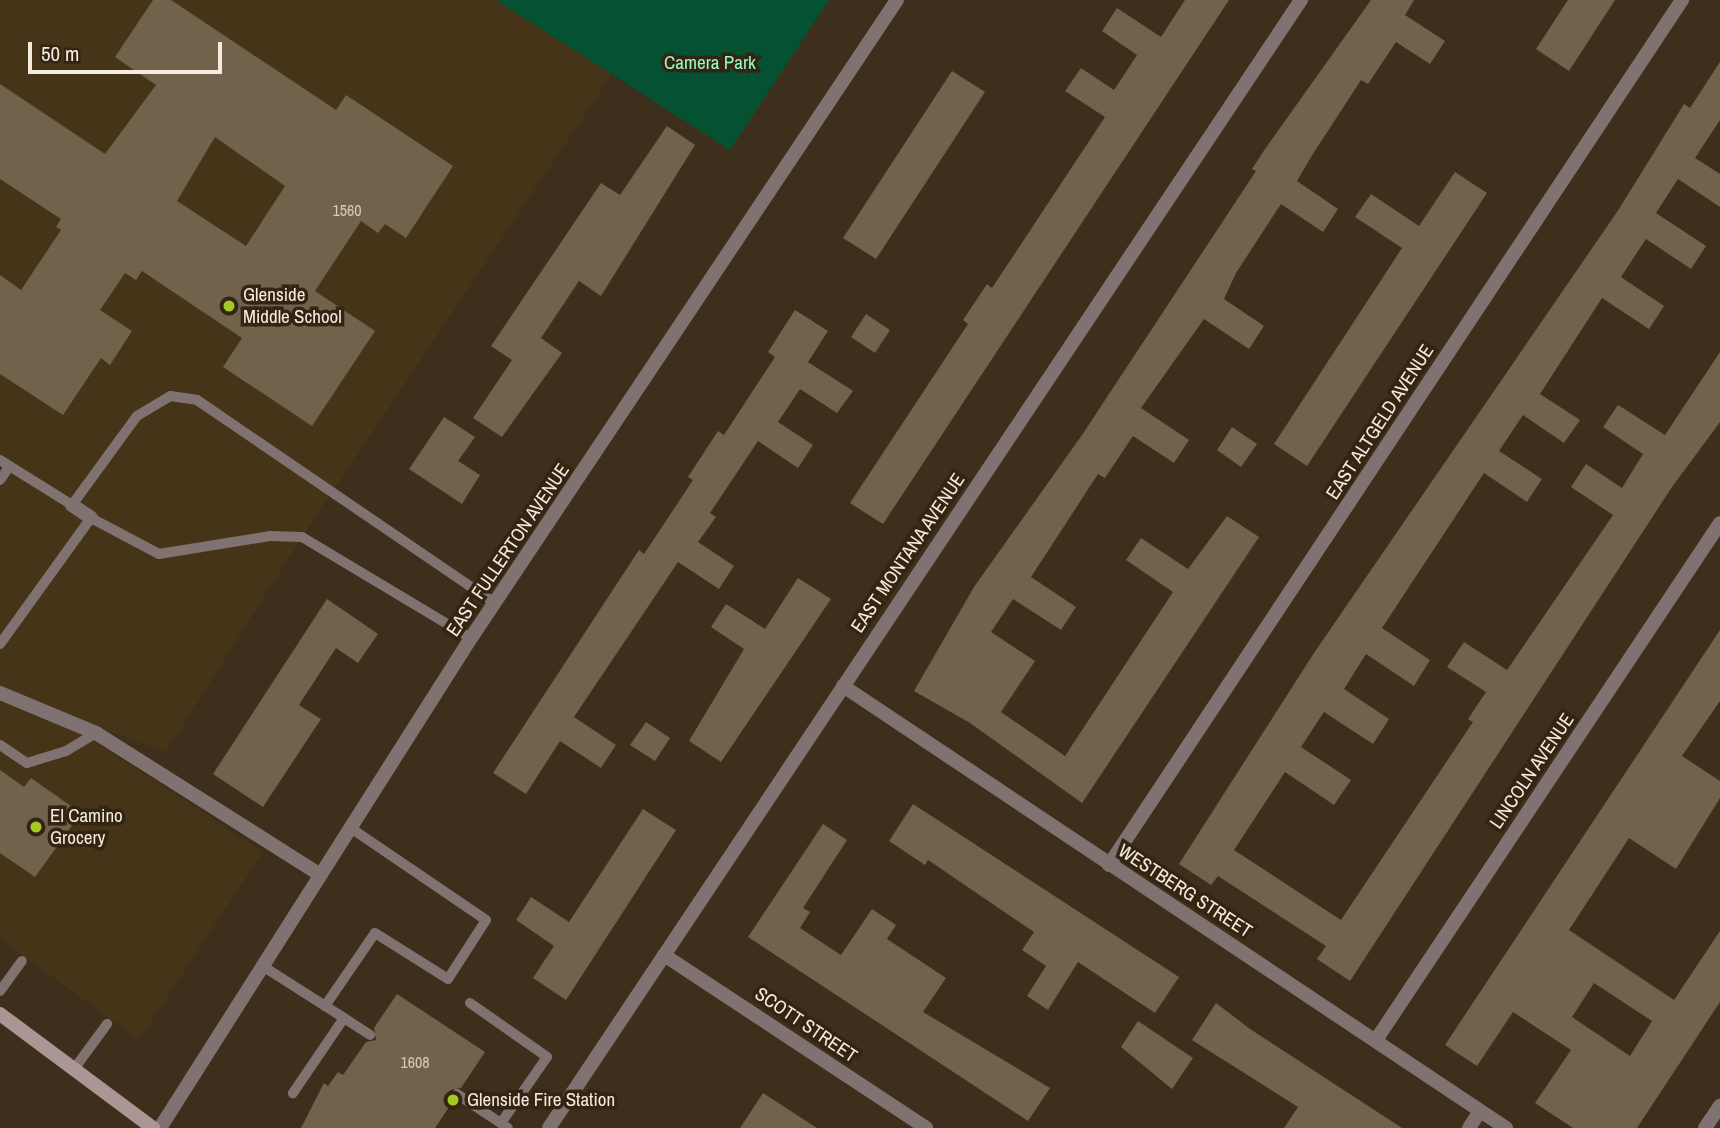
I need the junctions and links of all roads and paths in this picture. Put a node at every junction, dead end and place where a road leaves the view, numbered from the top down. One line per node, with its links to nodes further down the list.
1 (897, 0): 9 (street, EAST FULLERTON AVENUE)
2 (1301, 0): 12 (street, EAST MONTANA AVENUE)
3 (1682, 0): 17 (street, EAST ALTGELD AVENUE)
4 (5, 463): 5 (lane); 6 (lane)
5 (0, 480)
6 (72, 505): 7 (street); 9 (lane)
7 (91, 518): 10 (lane); 11 (lane)
8 (1720, 523): 29 (street, LINCOLN AVENUE)
9 (495, 604): 10 (street, EAST FULLERTON AVENUE)
10 (471, 638): 16 (street, EAST FULLERTON AVENUE)
11 (0, 644)
12 (843, 686): 17 (street, WESTBERG STREET); 19 (street, EAST MONTANA AVENUE)
13 (0, 693): 14 (street)
14 (96, 733): 15 (lane); 18 (street)
15 (0, 745)
16 (349, 827): 18 (street, EAST FULLERTON AVENUE); 24 (lane)
17 (1109, 865): 29 (street, WESTBERG STREET)
18 (320, 874): 21 (street, EAST FULLERTON AVENUE)
19 (664, 955): 38 (street, EAST MONTANA AVENUE); 39 (street, SCOTT STREET)
20 (22, 961): 22 (lane)
21 (264, 967): 24 (lane); 37 (street, EAST FULLERTON AVENUE)
22 (0, 991)
23 (470, 1003): 35 (lane)
24 (325, 1006): 26 (lane)
25 (0, 1014): 30 (main road)
26 (344, 1018): 28 (lane); 31 (lane)
27 (107, 1024): 30 (lane)
28 (370, 1035)
29 (1376, 1040): 34 (street, WESTBERG STREET)
30 (74, 1069): 36 (main road)
31 (293, 1094)
32 (457, 1094): 35 (lane)
33 (1720, 1106): 42 (street)
34 (1480, 1111): 40 (street); 41 (street, WESTBERG STREET)
35 (505, 1126)
36 (153, 1128)
37 (160, 1128)
38 (549, 1128)
39 (926, 1128)
40 (1469, 1128)
41 (1506, 1128)
42 (1705, 1128)

